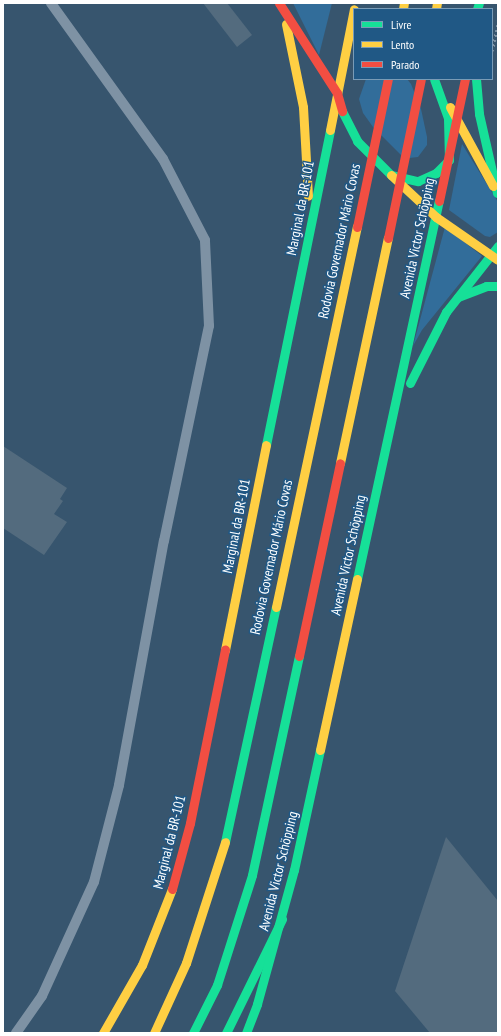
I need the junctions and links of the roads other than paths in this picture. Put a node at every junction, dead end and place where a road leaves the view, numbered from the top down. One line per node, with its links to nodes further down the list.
1 (51, 3): 24 (lane)
2 (281, 5): 11 (main road); 17 (main road)
3 (353, 12): 11 (main road, Marginal da BR-101)
4 (353, 62): 11 (main road)
5 (388, 80): 26 (main road, Rodovia Governador Mário Covas, bridge)
6 (421, 80): 27 (main road, bridge)
7 (435, 80): 10 (main road)
8 (465, 80): 12 (main road, Avenida Victor Schöpping)
9 (476, 80): 15 (main road)
10 (440, 89): 12 (main road); 13 (main road)
11 (337, 93): 14 (main road); 17 (main road, Marginal da BR-101)
12 (457, 119): 13 (main road, Avenida Victor Schöpping); 15 (main road)
13 (449, 160): 14 (main road); 16 (main road, Avenida Victor Schöpping)
14 (391, 175): 16 (main road)
15 (498, 194)
16 (436, 217): 19 (main road); 22 (main road, Avenida Victor Schöpping)
17 (310, 228): 25 (main road, Marginal da BR-101)
18 (498, 246): 19 (main road)
19 (495, 257): 21 (main road)
20 (498, 286): 21 (main road)
21 (458, 297): 22 (main road)
22 (385, 450): 23 (main road, Avenida Victor Schöpping)
23 (282, 919): 28 (main road); 29 (main road, Avenida Victor Schöpping)
24 (16, 1033)
25 (103, 1033)
26 (154, 1033)
27 (194, 1033)
28 (226, 1033)
29 (246, 1033)

